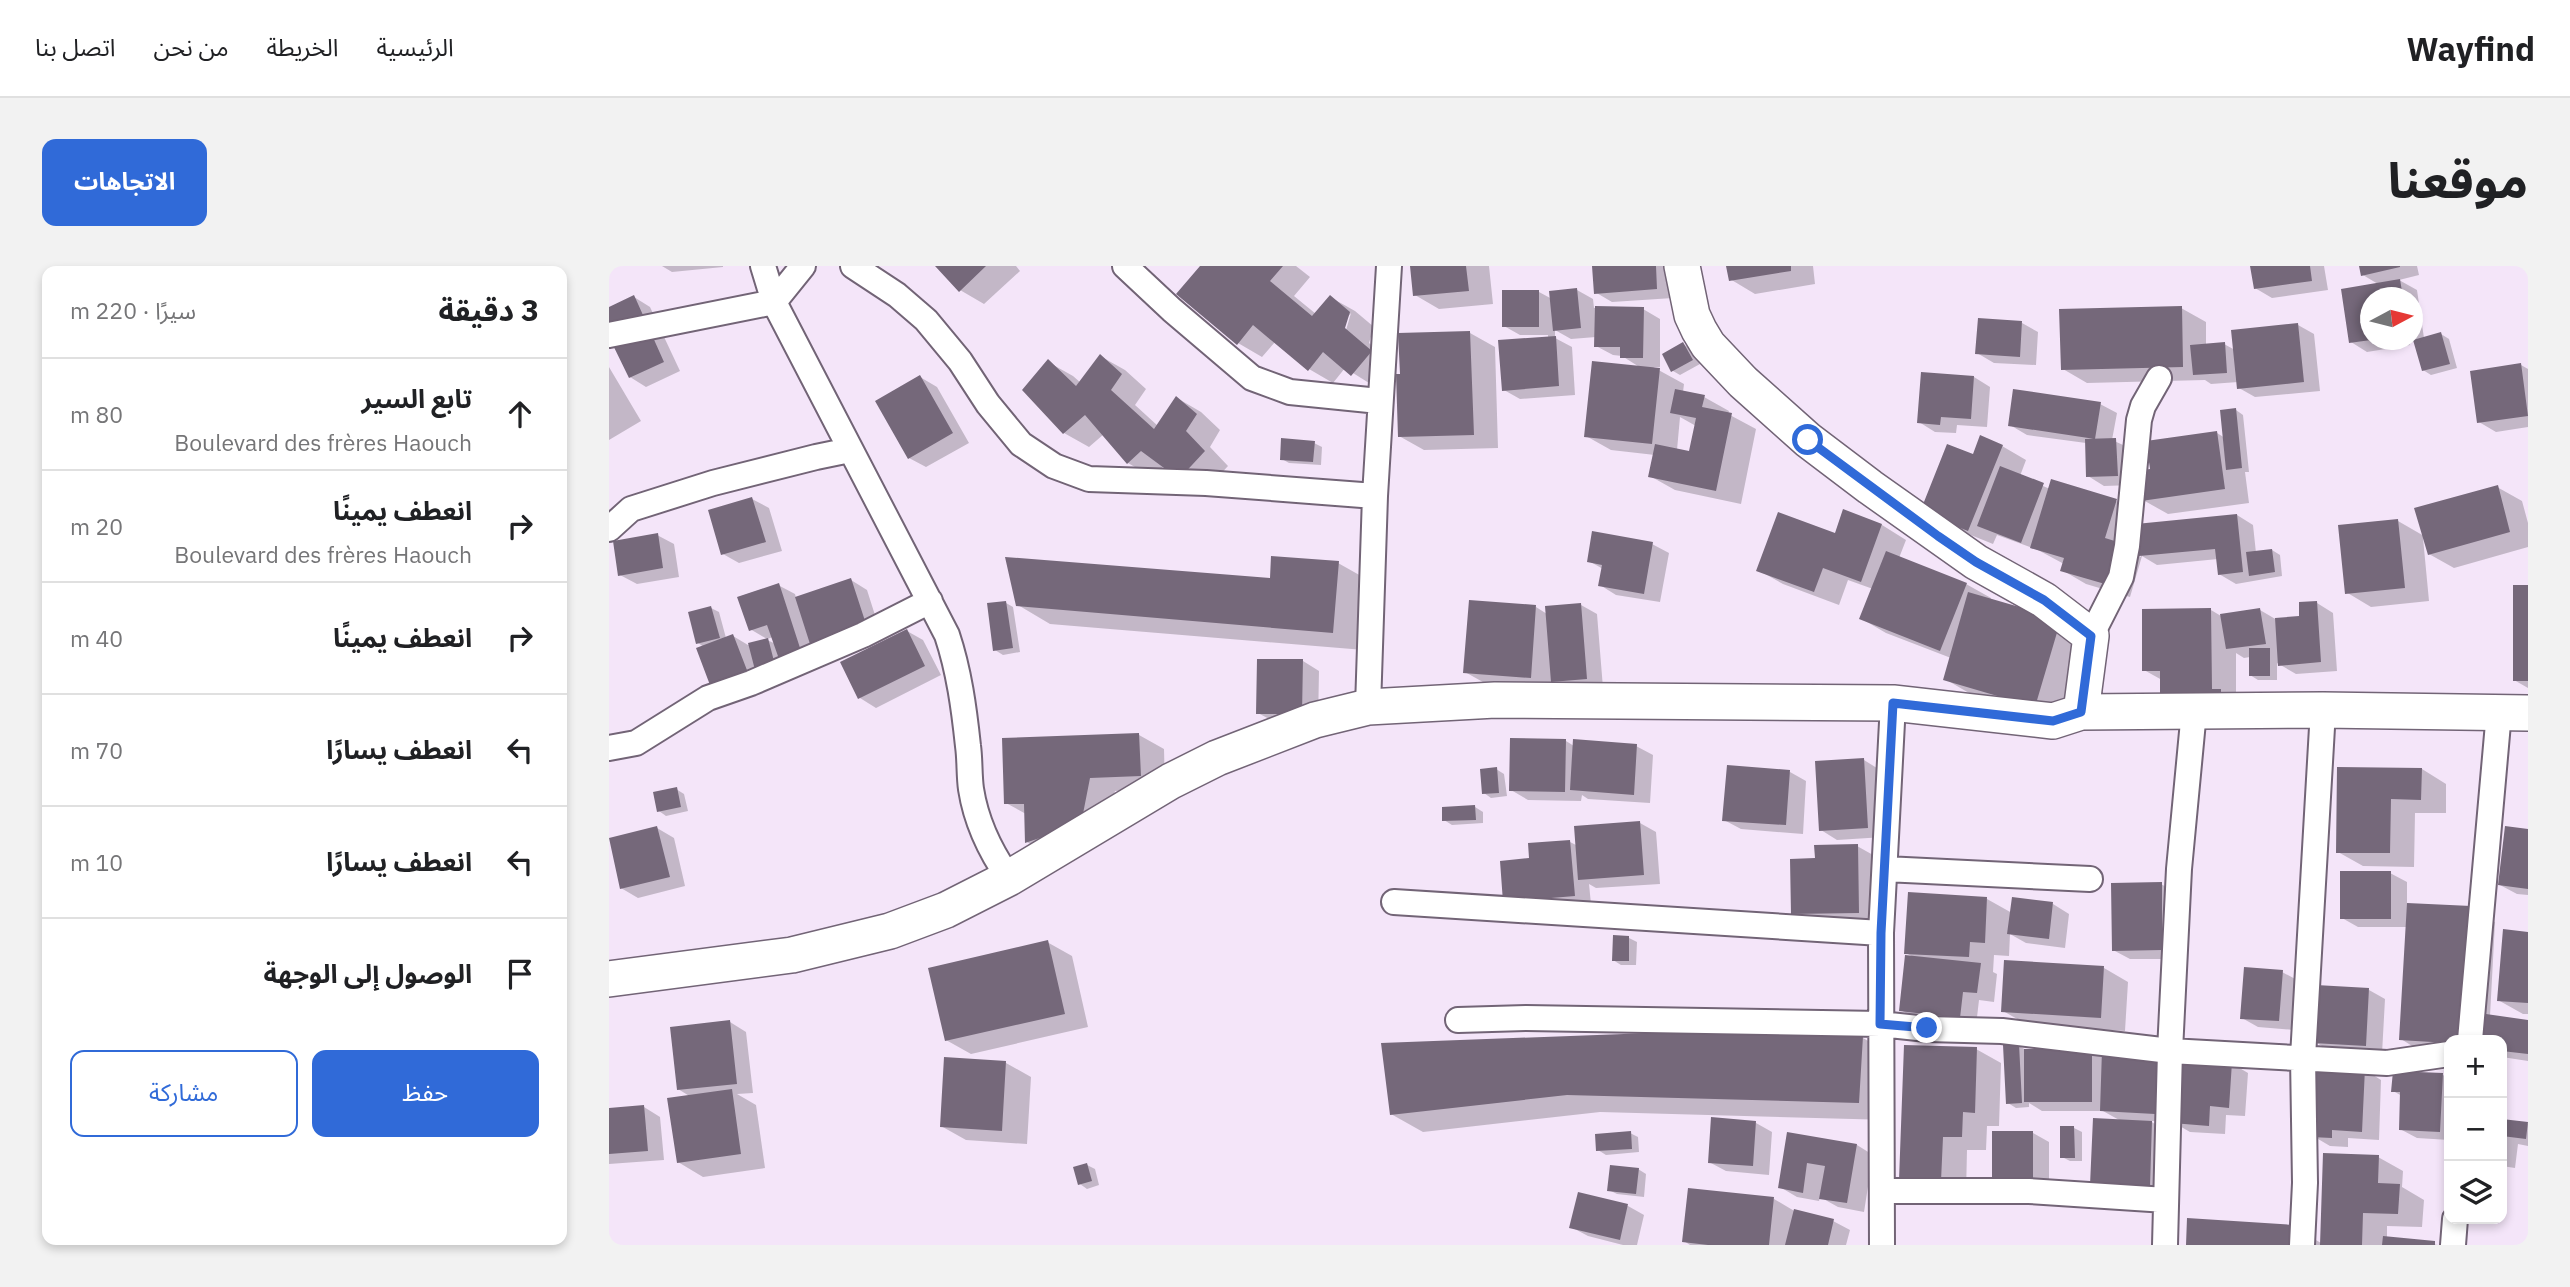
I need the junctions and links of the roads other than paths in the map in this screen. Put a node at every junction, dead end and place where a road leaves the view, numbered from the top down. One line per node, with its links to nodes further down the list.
1 (763, 266): 7 (street)
2 (803, 266): 7 (street)
3 (853, 266): 12 (street)
4 (1125, 266): 10 (street)
5 (1389, 266): 10 (street)
6 (1682, 266): 15 (main road)
7 (774, 302): 8 (street); 11 (street)
8 (609, 335)
9 (2159, 378): 15 (street)
10 (1379, 401): 12 (street)
11 (850, 450): 13 (street); 14 (street)
12 (1375, 496): 17 (street)
13 (609, 529)
14 (930, 601): 22 (street); 24 (street)
15 (2091, 636): 20 (main road)
16 (1893, 703): 17 (main road); 20 (main road); 23 (street)
17 (1368, 707): 24 (main road)
18 (2323, 710): 19 (main road); 21 (main road); 34 (street)
19 (2195, 711): 20 (main road); 32 (street)
20 (2081, 712)
21 (2513, 713): 31 (street)
22 (609, 748)
23 (1885, 869): 25 (street); 27 (street)
24 (1009, 877): 28 (main road)
25 (2090, 878)
26 (1394, 902): 27 (street)
27 (1881, 933): 30 (street)
28 (609, 979)
29 (1458, 1020): 30 (street)
30 (1880, 1024): 32 (street); 35 (street)
31 (2471, 1035)
32 (2170, 1051): 34 (street); 36 (street)
33 (2444, 1055): 34 (street)
34 (2303, 1057): 40 (street)
35 (1882, 1191): 36 (street); 38 (street)
36 (2166, 1200): 39 (street)
37 (2455, 1224): 41 (street)
38 (1882, 1245)
39 (2165, 1245)
40 (2302, 1245)
41 (2453, 1245)

